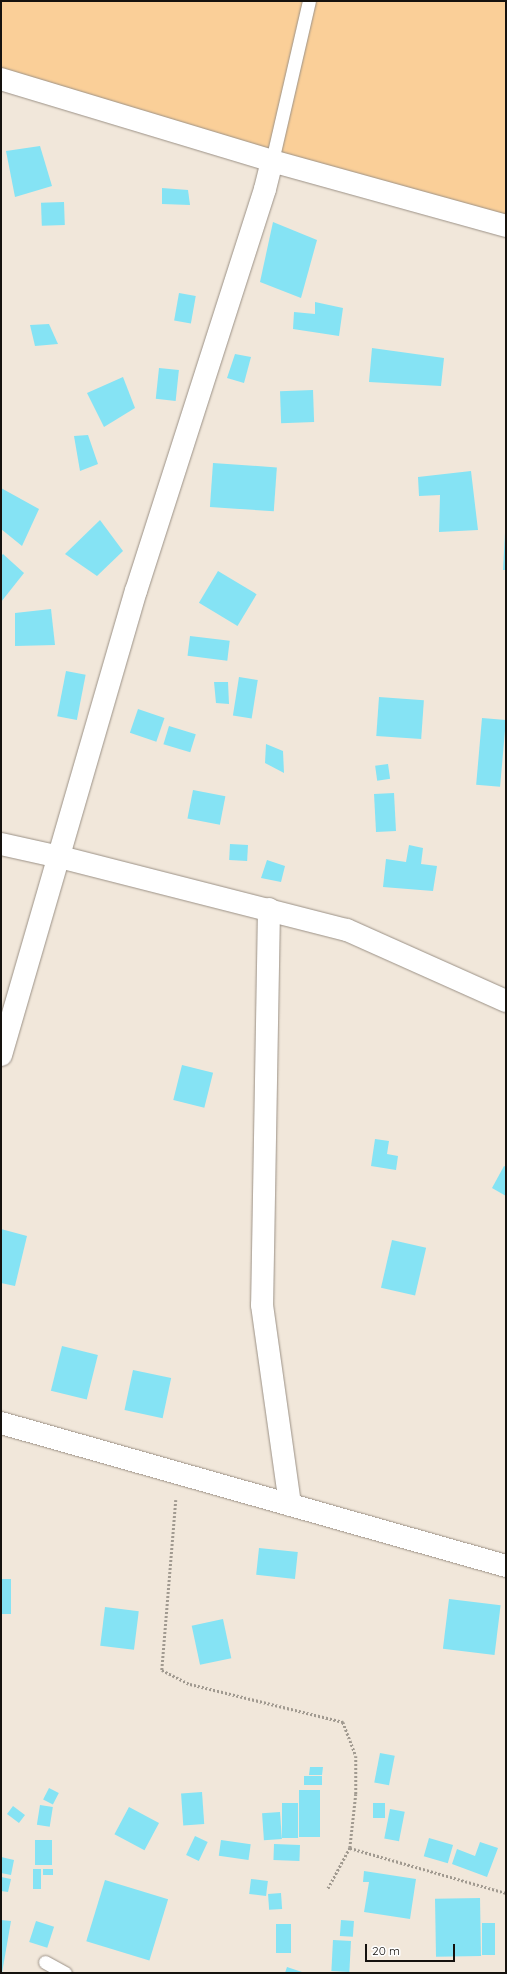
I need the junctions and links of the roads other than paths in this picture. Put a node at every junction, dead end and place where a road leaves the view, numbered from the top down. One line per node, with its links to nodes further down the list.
1 (309, 1): 3 (lane)
2 (1, 79): 3 (street)
3 (272, 161): 4 (street); 6 (street)
4 (506, 226)
5 (1, 844): 6 (street)
6 (60, 856): 7 (street); 9 (street)
7 (269, 909): 8 (street); 11 (street)
8 (506, 1001)
9 (1, 1055)
10 (1, 1423): 11 (street)
11 (290, 1505): 12 (street)
12 (506, 1566)
13 (45, 1962): 14 (lane)
14 (64, 1973)

